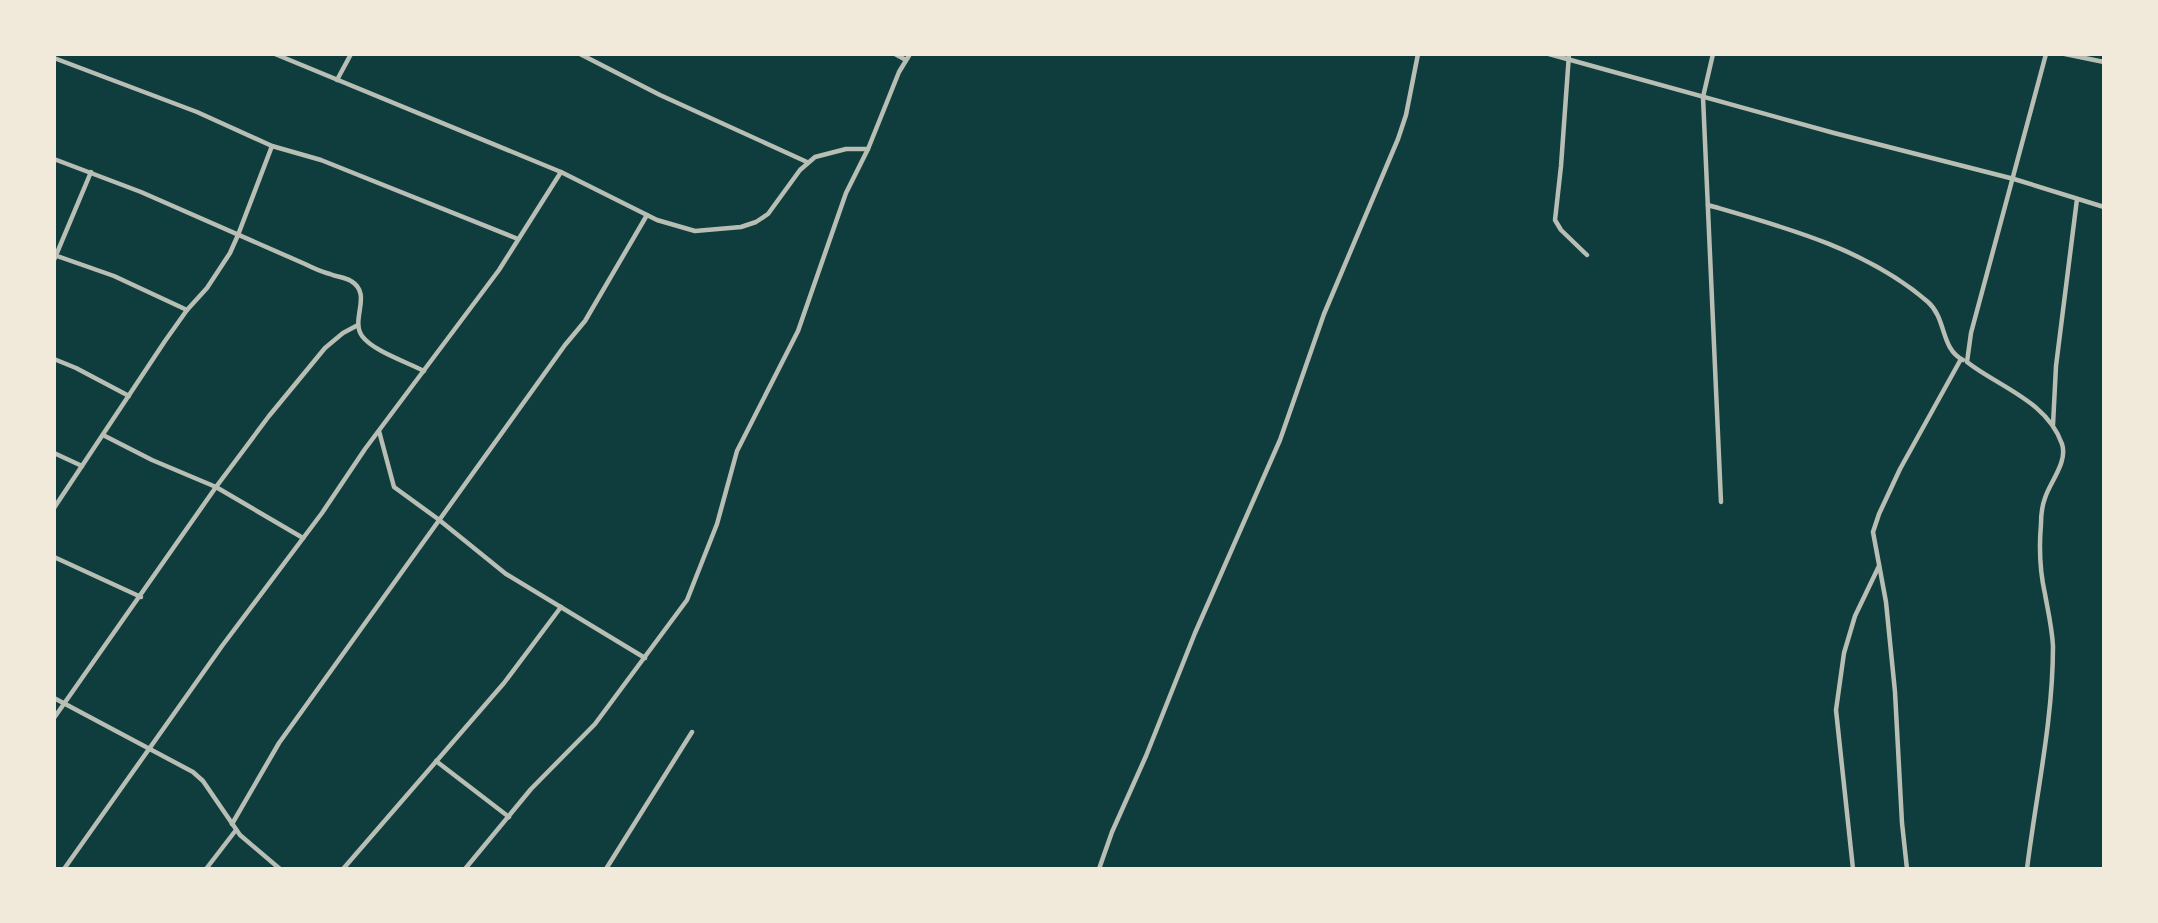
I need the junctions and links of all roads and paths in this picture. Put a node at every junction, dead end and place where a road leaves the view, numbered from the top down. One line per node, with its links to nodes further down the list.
1 (275, 54): 15 (street)
2 (351, 54): 15 (street)
3 (580, 54): 20 (street)
4 (895, 54): 13 (street)
5 (910, 54): 13 (street)
6 (1418, 54): 68 (street)
7 (1549, 54): 11 (street)
8 (1713, 54): 16 (street)
9 (2046, 54): 23 (street)
10 (2065, 54): 14 (street)
11 (1569, 57): 16 (street); 30 (street)
12 (54, 58): 17 (street)
13 (906, 60): 18 (street)
14 (2104, 62)
15 (337, 80): 22 (street)
16 (1703, 97): 23 (street); 25 (street)
17 (272, 146): 28 (street); 29 (street)
18 (868, 149): 20 (street); 52 (street)
19 (54, 159): 21 (street)
20 (807, 162): 27 (street)
21 (91, 172): 28 (street); 31 (street)
22 (561, 172): 27 (street); 29 (street)
23 (2014, 179): 24 (street); 35 (street)
24 (2077, 199): 26 (street); 38 (street)
25 (1708, 205): 35 (street); 44 (street)
26 (2104, 207)
27 (647, 215): 46 (street)
28 (239, 235): 32 (street); 33 (street)
29 (518, 239): 36 (street)
30 (1587, 255)
31 (55, 257): 32 (street)
32 (187, 310): 37 (street)
33 (358, 325): 36 (street); 43 (street)
34 (54, 359): 37 (street)
35 (1964, 360): 38 (street); 49 (street)
36 (424, 370): 39 (street)
37 (129, 396): 40 (street)
38 (2053, 426): 71 (street)
39 (379, 431): 46 (street); 47 (street)
40 (103, 435): 42 (street); 43 (street)
41 (54, 453): 42 (street)
42 (82, 466): 45 (street)
43 (216, 487): 47 (street); 50 (street)
44 (1720, 502)
45 (54, 508)
46 (438, 519): 51 (street); 60 (street)
47 (303, 538): 57 (street)
48 (54, 557): 50 (street)
49 (1879, 566): 69 (street); 70 (street)
50 (141, 597): 54 (street)
51 (561, 607): 52 (street); 58 (street)
52 (645, 658): 59 (street)
53 (54, 698): 54 (street)
54 (64, 704): 55 (street); 57 (street)
55 (54, 718)
56 (692, 732): 67 (street)
57 (150, 749): 60 (street); 62 (street)
58 (436, 761): 59 (street); 65 (street)
59 (509, 817): 66 (street)
60 (232, 824): 61 (street)
61 (236, 830): 63 (street); 64 (street)
62 (64, 869)
63 (206, 869)
64 (280, 869)
65 (343, 869)
66 (465, 869)
67 (606, 869)
68 (1099, 869)
69 (1853, 869)
70 (1907, 869)
71 (2027, 869)

